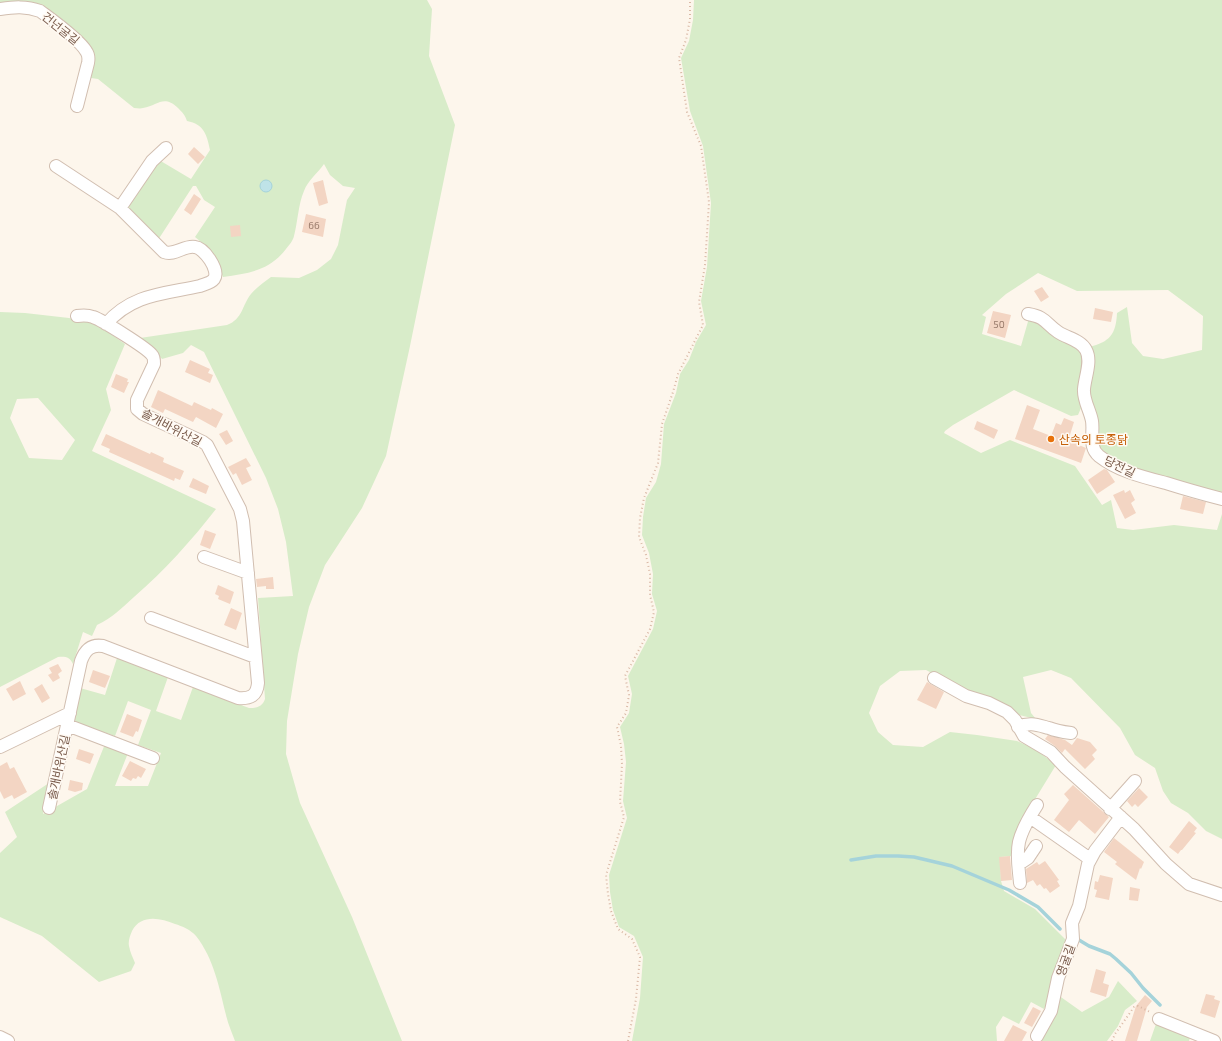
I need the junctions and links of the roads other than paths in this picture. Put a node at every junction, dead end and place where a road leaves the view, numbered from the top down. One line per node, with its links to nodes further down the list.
1 (0, 9): 2 (lane, 건넌굴길)
2 (77, 106)
3 (166, 148): 5 (lane)
4 (56, 166): 5 (lane)
5 (120, 208): 8 (lane)
6 (1028, 314): 9 (lane, 당전길)
7 (77, 316): 8 (lane, 솔개바위산길)
8 (106, 324): 11 (lane, 솔개바위산길)
9 (1222, 499)
10 (204, 557): 11 (lane)
11 (248, 573): 13 (lane, 솔개바위산길)
12 (151, 618): 13 (lane)
13 (255, 657): 15 (lane, 솔개바위산길)
14 (934, 678): 16 (lane)
15 (69, 719): 18 (lane, 솔개바위산길); 19 (lane, 솔개바위산길); 22 (lane, 솔개바위산길)
16 (1018, 726): 17 (lane); 23 (lane)
17 (1071, 733)
18 (1, 745)
19 (153, 758)
20 (1134, 781): 23 (lane)
21 (1037, 805): 24 (lane)
22 (49, 808)
23 (1110, 809): 25 (lane)
24 (1030, 817): 27 (lane); 28 (lane)
25 (1121, 817): 28 (lane, 영굴길); 30 (lane)
26 (1036, 846): 27 (lane)
27 (1018, 857): 29 (lane)
28 (1090, 858): 32 (lane, 영굴길)
29 (1020, 883)
30 (1222, 895)
31 (1159, 1018): 35 (lane)
32 (1037, 1036)
33 (0, 1037): 34 (lane)
34 (8, 1041)
35 (1214, 1041)

